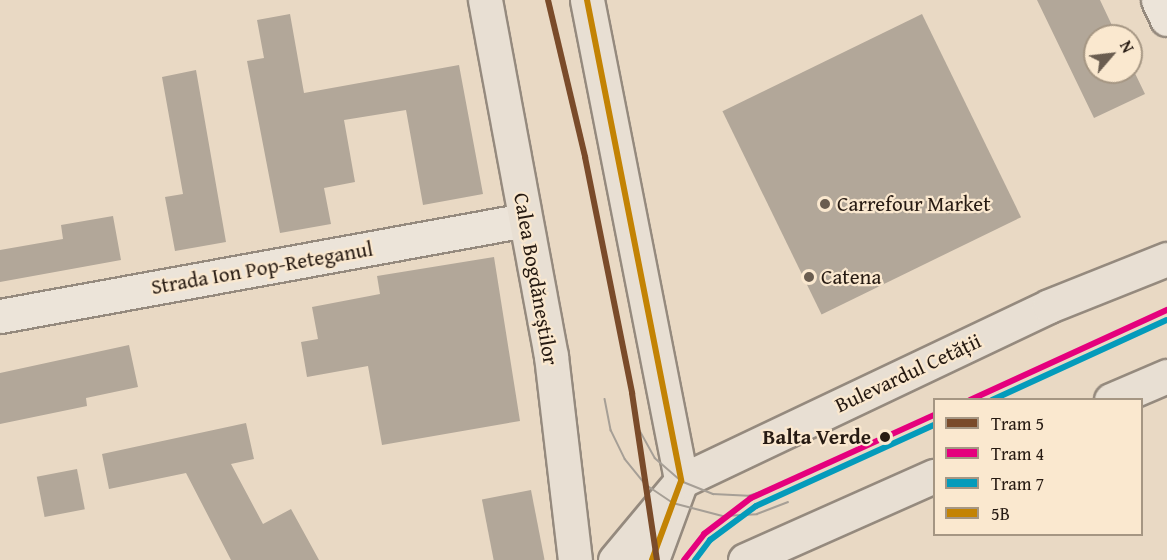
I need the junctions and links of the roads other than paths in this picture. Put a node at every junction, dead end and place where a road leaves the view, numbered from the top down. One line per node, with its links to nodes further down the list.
1 (485, 0): 5 (main road, Calea Bogdăneștilor)
2 (587, 0): 11 (main road)
3 (1158, 0): 4 (street)
4 (1167, 19)
5 (525, 220): 7 (street, Strada Ion Pop-Reteganul); 12 (main road, Calea Bogdăneștilor)
6 (1167, 259): 11 (main road, Bulevardul Cetății)
7 (0, 316)
8 (1167, 376): 9 (main road)
9 (1113, 398)
10 (933, 476): 15 (main road)
11 (681, 481): 13 (main road, Bulevardul Cetății); 14 (main road)
12 (575, 560)
13 (615, 560)
14 (652, 560)
15 (745, 560)

